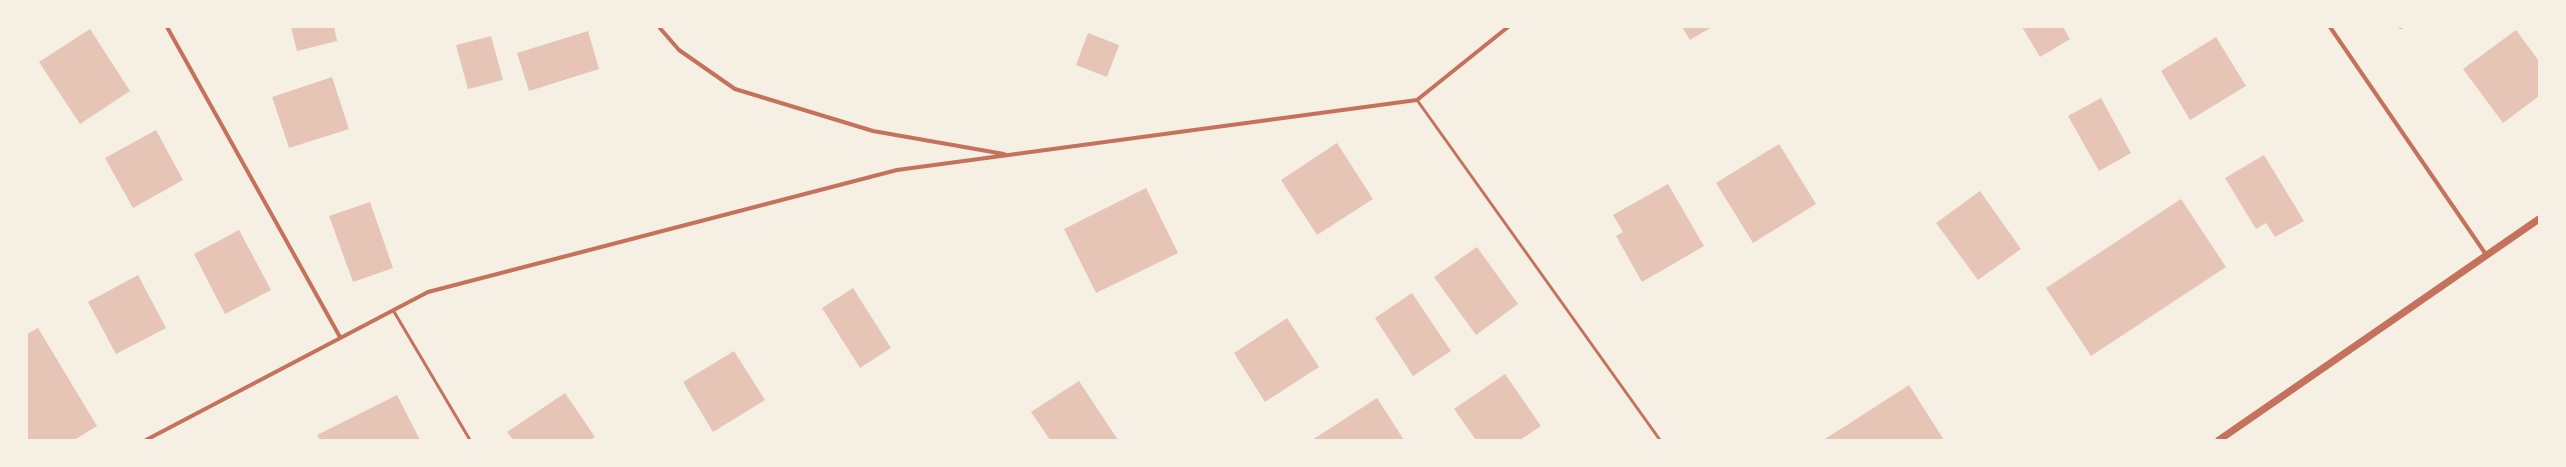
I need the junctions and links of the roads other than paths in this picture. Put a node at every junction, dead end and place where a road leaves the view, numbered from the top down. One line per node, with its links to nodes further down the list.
1 (167, 27): 10 (street)
2 (659, 27): 6 (street)
3 (1508, 27): 5 (street)
4 (2330, 27): 8 (street)
5 (1417, 100): 6 (street); 13 (lane)
6 (1008, 155): 9 (street)
7 (2539, 219): 8 (street)
8 (2486, 256): 14 (street)
9 (393, 310): 10 (street); 12 (lane)
10 (340, 337): 11 (street)
11 (146, 440)
12 (470, 440)
13 (1660, 440)
14 (2219, 440)

